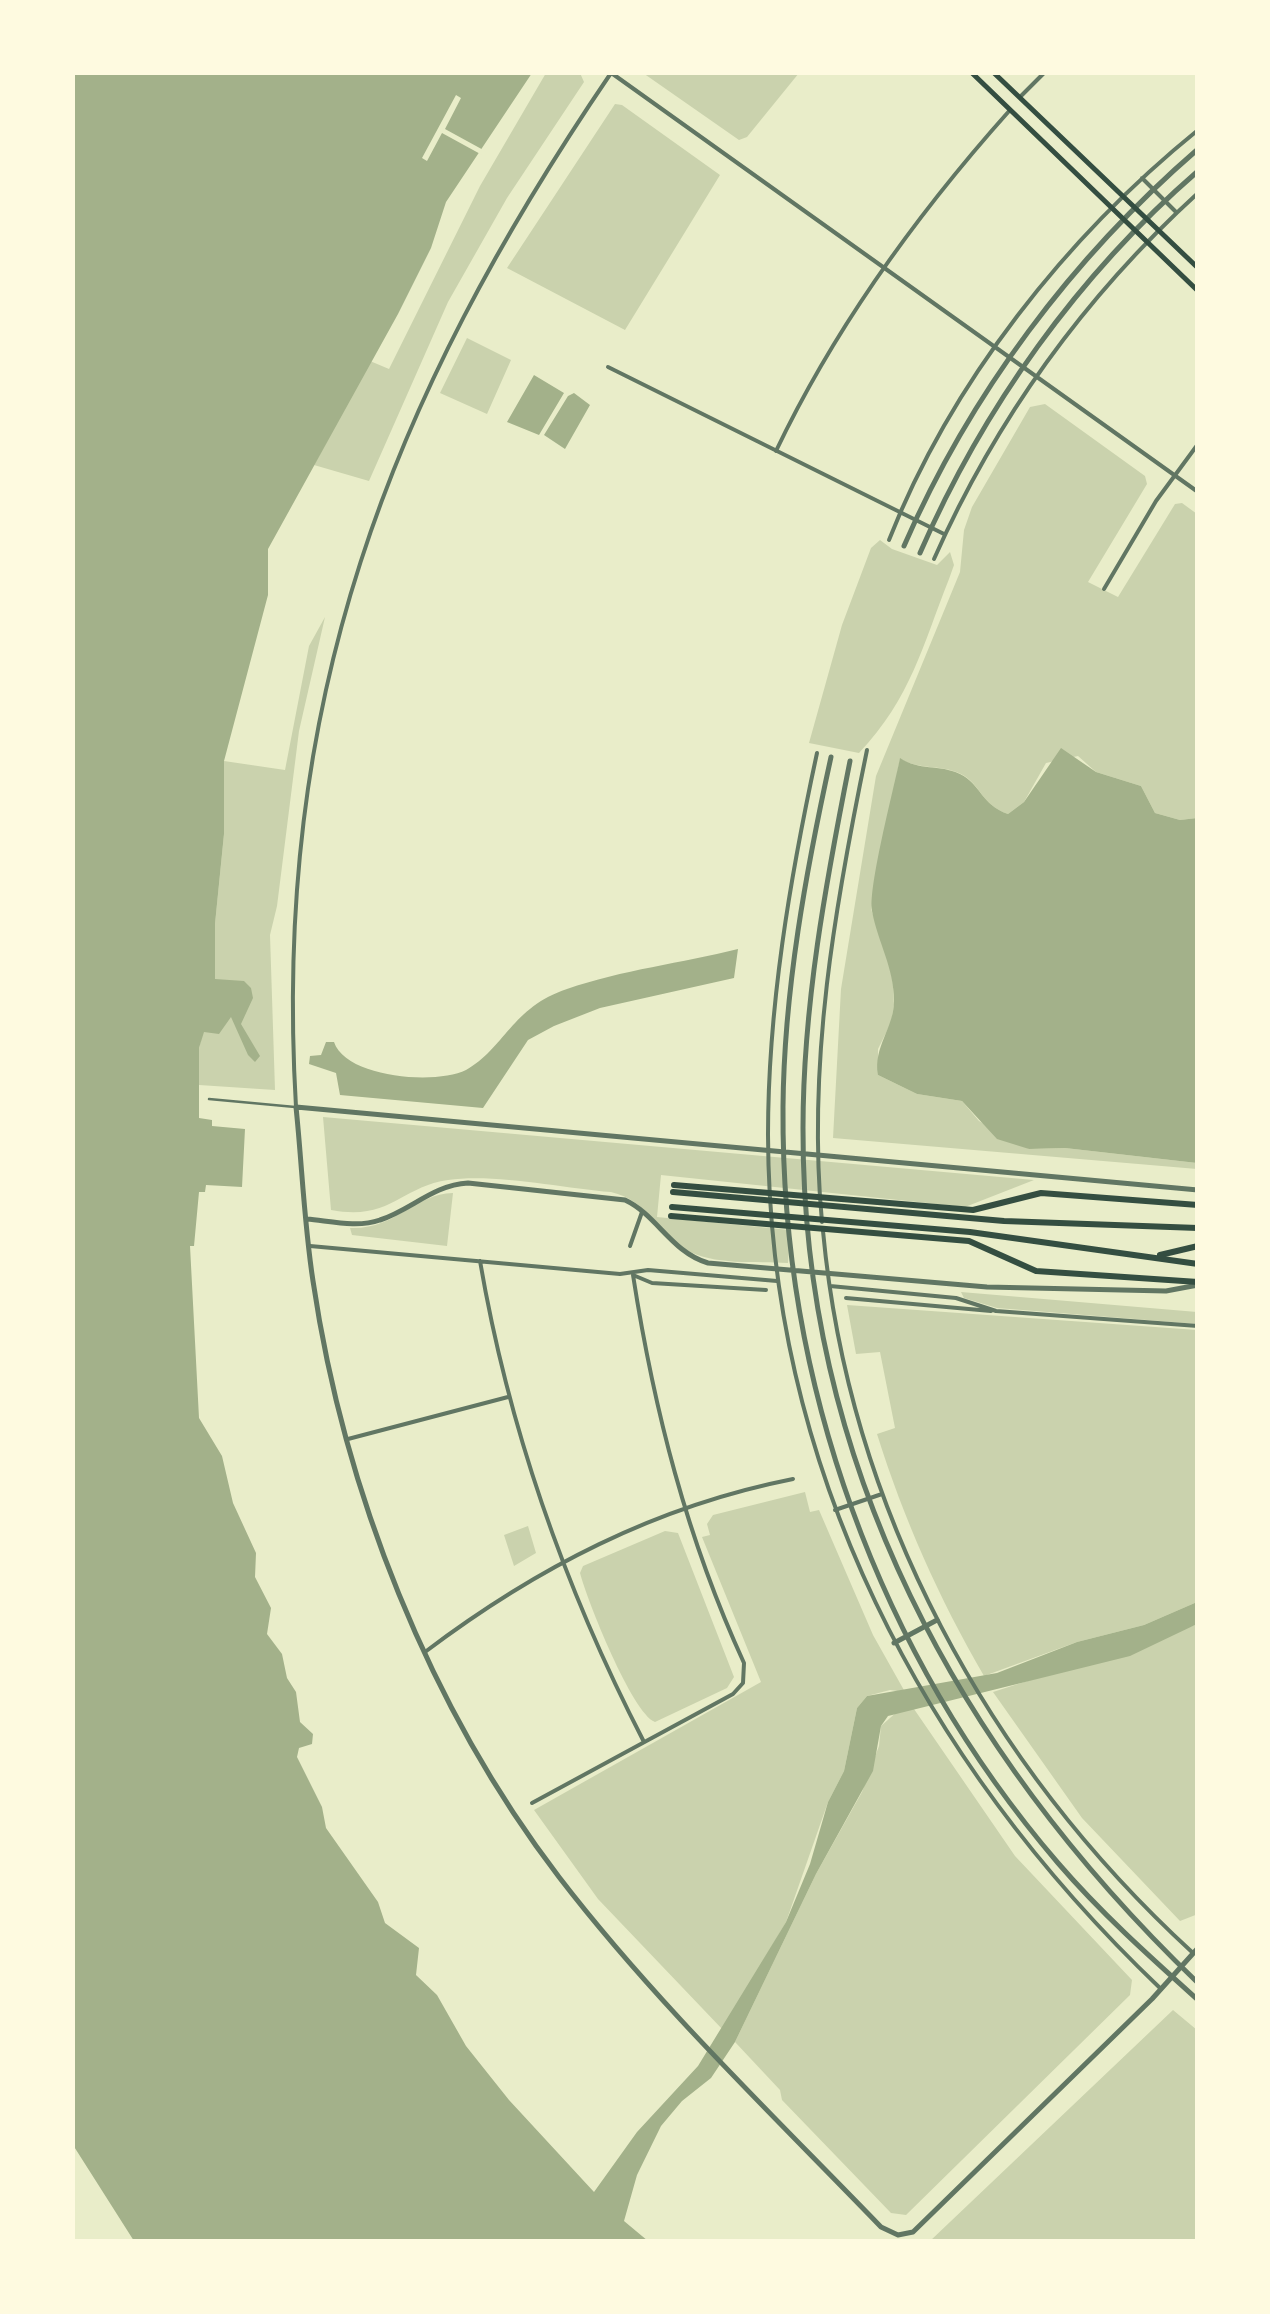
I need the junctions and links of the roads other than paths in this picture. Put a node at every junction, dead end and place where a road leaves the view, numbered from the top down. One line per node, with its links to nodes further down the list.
1 (971, 72): 6 (main road)
2 (994, 72): 5 (main road)
3 (1046, 72): 5 (street)
4 (610, 73): 23 (street); 53 (street)
5 (1020, 96): 13 (main road)
6 (1010, 110): 16 (main road); 23 (street)
7 (1198, 130): 10 (street)
8 (1198, 150): 11 (street)
9 (1198, 171): 14 (street)
10 (1142, 178): 11 (street); 13 (street)
11 (1153, 189): 14 (street); 15 (street)
12 (1198, 192): 17 (street)
13 (1123, 196): 15 (main road); 16 (street)
14 (1164, 200): 17 (street); 18 (street)
15 (1134, 206): 18 (main road); 19 (street)
16 (1111, 208): 19 (main road); 26 (street)
17 (1176, 212): 21 (street)
18 (1146, 218): 20 (street); 21 (main road)
19 (1122, 219): 20 (main road); 27 (street)
20 (1134, 230): 22 (main road); 29 (street)
21 (1158, 230): 22 (street); 24 (main road)
22 (1146, 242): 25 (main road); 30 (street)
23 (883, 267): 26 (street); 32 (street)
24 (1198, 268)
25 (1198, 292)
26 (997, 348): 27 (street); 35 (street)
27 (1010, 357): 29 (street); 36 (street)
28 (608, 367): 32 (street)
29 (1023, 367): 30 (street); 37 (street)
30 (1036, 376): 33 (street); 38 (street)
31 (1198, 444): 33 (street)
32 (776, 450): 35 (street)
33 (1174, 476): 34 (street); 43 (street)
34 (1198, 492)
35 (900, 512): 36 (street); 39 (street)
36 (915, 520): 37 (street); 40 (street)
37 (931, 528): 38 (street); 41 (street)
38 (945, 535): 42 (street)
39 (889, 540)
40 (904, 546)
41 (920, 553)
42 (934, 559)
43 (1104, 589)
44 (867, 750): 51 (street)
45 (817, 753): 48 (street)
46 (831, 756): 49 (street)
47 (850, 761): 50 (street)
48 (786, 928): 49 (street); 54 (street)
49 (800, 930): 55 (street)
50 (820, 934): 51 (street); 56 (street)
51 (834, 936): 57 (street)
52 (209, 1099): 53 (lane)
53 (296, 1107): 58 (street); 61 (street)
54 (768, 1122): 55 (street); 70 (street)
55 (783, 1123): 82 (street)
56 (803, 1124): 57 (street); 81 (street)
57 (818, 1126): 71 (street)
58 (1198, 1190)
59 (1198, 1205): 62 (main road)
60 (642, 1212): 61 (street); 64 (street); 72 (street)
61 (307, 1219): 63 (street)
62 (1198, 1228)
63 (310, 1246): 67 (street); 78 (street)
64 (630, 1246)
65 (1198, 1246): 66 (main road)
66 (1158, 1255): 68 (main road); 72 (main road)
67 (480, 1261): 69 (street); 77 (street)
68 (1198, 1264)
69 (633, 1274): 70 (street); 73 (street); 83 (street)
70 (779, 1278): 84 (street)
71 (830, 1283): 75 (street); 80 (street)
72 (1198, 1283)
73 (766, 1290)
74 (846, 1298): 75 (street)
75 (996, 1311): 76 (street)
76 (1198, 1326)
77 (508, 1396): 78 (street); 85 (street)
78 (347, 1439): 90 (street)
79 (793, 1479): 83 (street)
80 (882, 1494): 81 (street); 86 (street)
81 (869, 1499): 82 (street); 87 (street)
82 (850, 1505): 84 (street); 88 (street)
83 (684, 1508): 85 (street); 91 (street)
84 (835, 1510): 89 (street)
85 (561, 1562): 90 (street); 91 (street)
86 (937, 1620): 87 (street); 93 (street)
87 (924, 1627): 88 (street); 94 (street)
88 (906, 1636): 89 (street); 95 (street)
89 (894, 1643): 96 (street)
90 (426, 1652): 101 (street)
91 (644, 1742): 92 (street)
92 (532, 1803)
93 (1056, 1806): 94 (street); 97 (street)
94 (1044, 1815): 98 (street)
95 (1028, 1827): 96 (street); 99 (street)
96 (1018, 1836): 101 (street)
97 (1195, 1951): 98 (street)
98 (1182, 1968): 99 (street); 100 (street)
99 (1173, 1977): 101 (street); 102 (street)
100 (1198, 1983)
101 (1161, 1989)
102 (1198, 2000)

